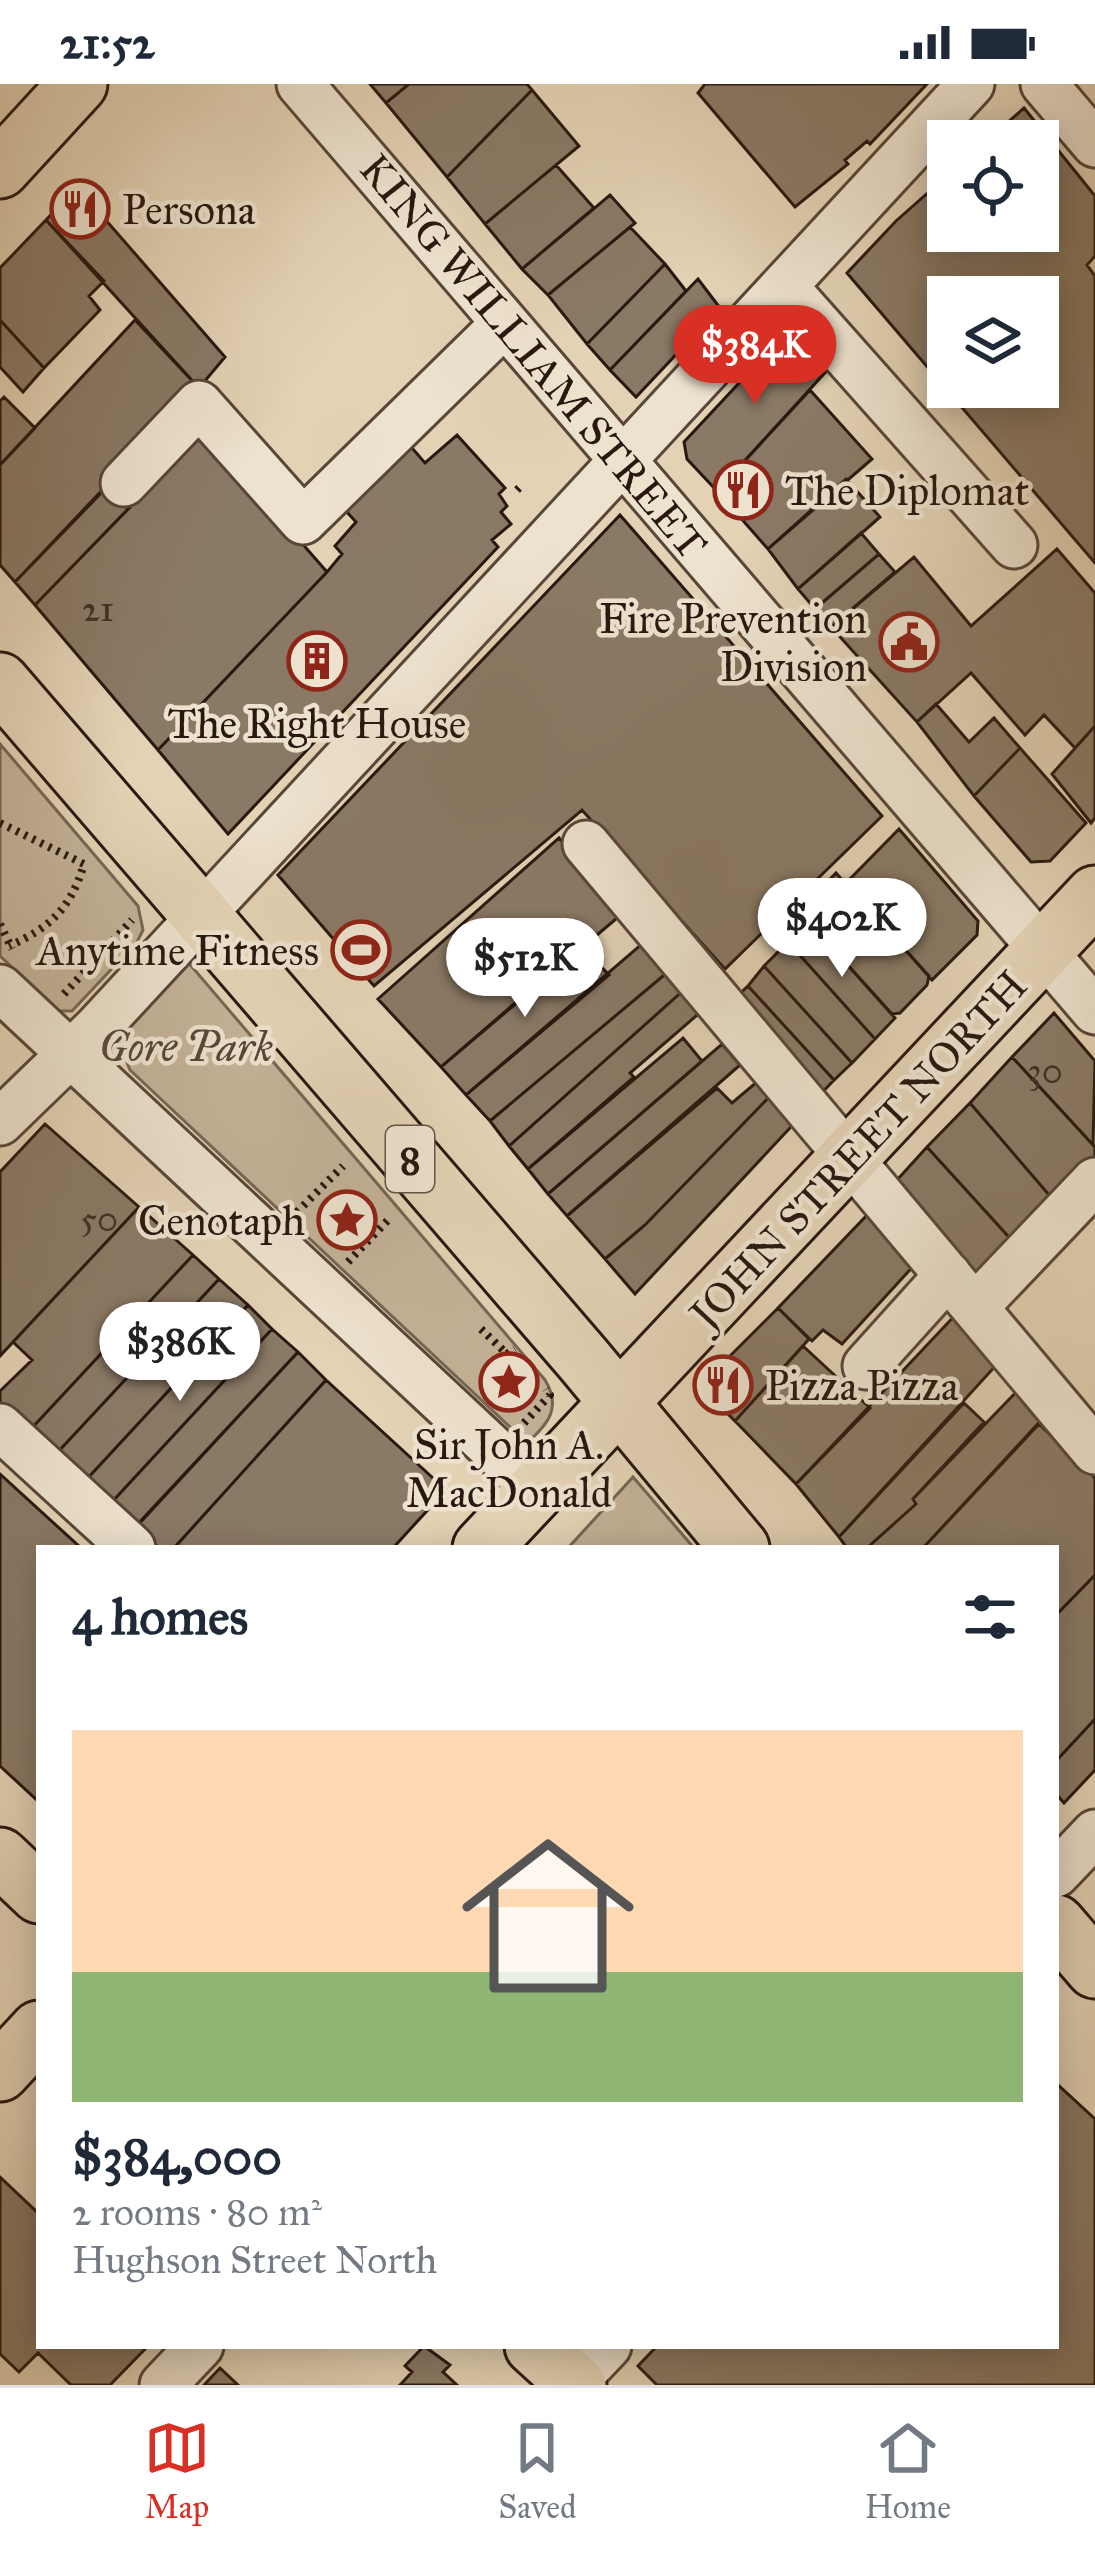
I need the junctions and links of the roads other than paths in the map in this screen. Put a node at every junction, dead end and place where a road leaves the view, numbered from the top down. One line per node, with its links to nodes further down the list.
1 (78, 84): 6 (main road)
2 (300, 84): 8 (street, KING WILLIAM STREET)
3 (971, 84): 7 (street)
4 (1043, 84): 5 (street)
5 (1095, 144)
6 (0, 169)
7 (784, 286): 9 (street); 11 (street)
8 (505, 323): 9 (street, KING WILLIAM STREET); 10 (street)
9 (623, 460): 15 (street); 16 (street, KING WILLIAM STREET)
10 (124, 483)
11 (1014, 545)
12 (0, 682): 15 (main road, 8)
13 (586, 844): 21 (street)
14 (1095, 895): 16 (main road, JOHN STREET NORTH)
15 (200, 916): 19 (street); 25 (main road, 8)
16 (1042, 951): 18 (street, KING WILLIAM STREET); 21 (main road, JOHN STREET NORTH)
17 (0, 988): 19 (street)
18 (1095, 1011)
19 (69, 1052): 20 (street); 28 (street)
20 (0, 1122)
21 (850, 1157): 23 (street); 25 (main road, JOHN STREET NORTH)
22 (1095, 1181): 23 (street)
23 (961, 1291): 24 (street); 27 (street)
24 (866, 1366)
25 (620, 1403): 28 (main road, JOHN STREET NORTH); 31 (main road, 8)
26 (0, 1426): 29 (street)
27 (1095, 1451)
28 (537, 1490): 30 (main road, JOHN STREET NORTH)
29 (129, 1545)
30 (485, 1545)
31 (738, 1545)
32 (1095, 1833): 34 (street)
33 (0, 1857): 35 (main road)
34 (1059, 1871)
35 (36, 1891)
36 (1059, 1927): 37 (main road)
37 (1095, 1969)
38 (36, 2033): 39 (main road)
39 (0, 2072)
40 (197, 2349): 41 (street)
41 (163, 2385)

